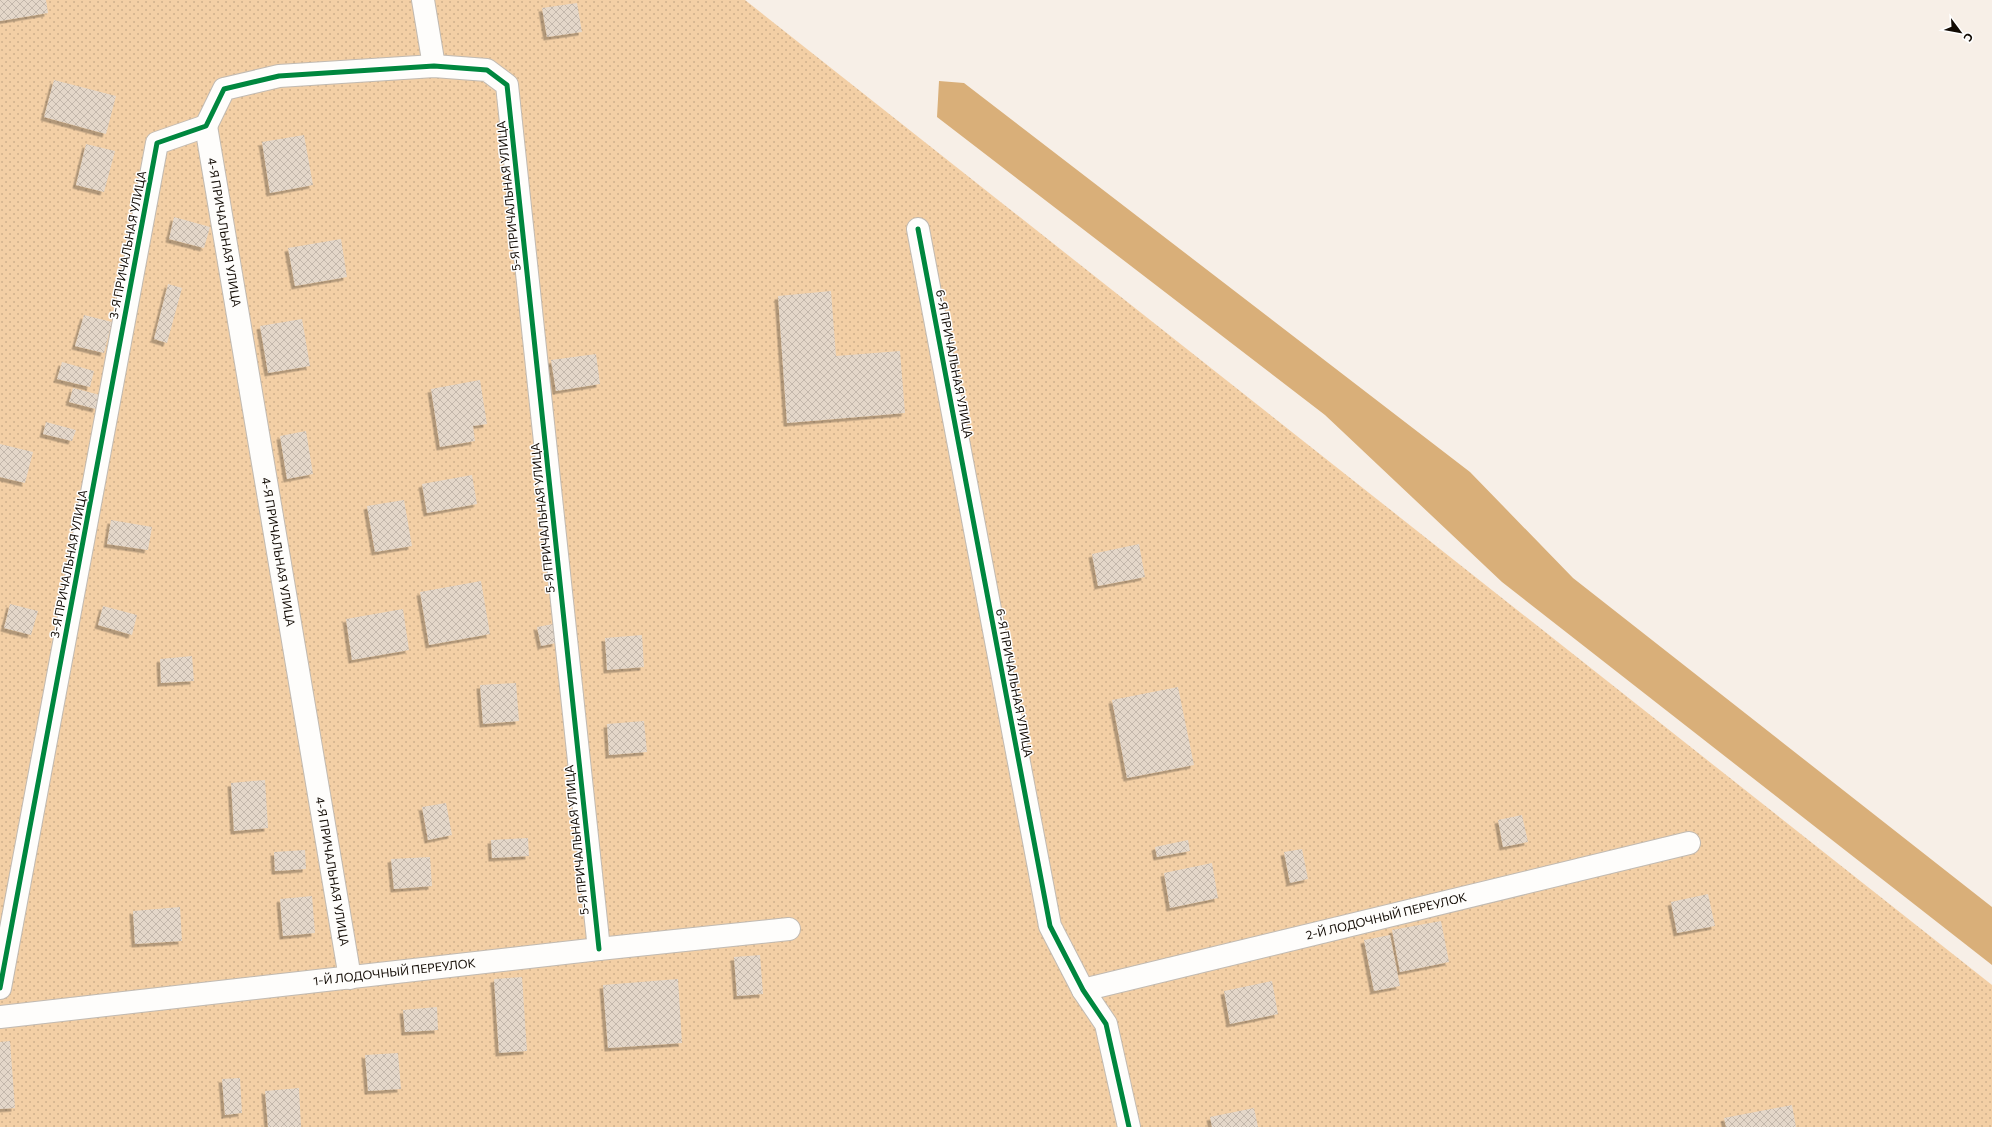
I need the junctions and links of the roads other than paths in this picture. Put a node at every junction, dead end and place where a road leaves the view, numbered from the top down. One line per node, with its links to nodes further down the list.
1 (423, 0): 2 (street)
2 (434, 66): 3 (street); 7 (street, 5-Я ПРИЧАЛЬНАЯ УЛИЦА)
3 (206, 126): 8 (street, 4-Я ПРИЧАЛЬНАЯ УЛИЦА); 9 (street, 3-Я ПРИЧАЛЬНАЯ УЛИЦА)
4 (918, 229): 10 (street, 6-Я ПРИЧАЛЬНАЯ УЛИЦА)
5 (1689, 843): 10 (street, 2-Й ЛОДОЧНЫЙ ПЕРЕУЛОК)
6 (789, 929): 7 (street, 1-Й ЛОДОЧНЫЙ ПЕРЕУЛОК)
7 (599, 949): 8 (street, 1-Й ЛОДОЧНЫЙ ПЕРЕУЛОК)
8 (350, 978): 11 (street, 1-Й ЛОДОЧНЫЙ ПЕРЕУЛОК)
9 (0, 988)
10 (1083, 990): 12 (street, 6-Я ПРИЧАЛЬНАЯ УЛИЦА)
11 (0, 1017)
12 (1128, 1127)

